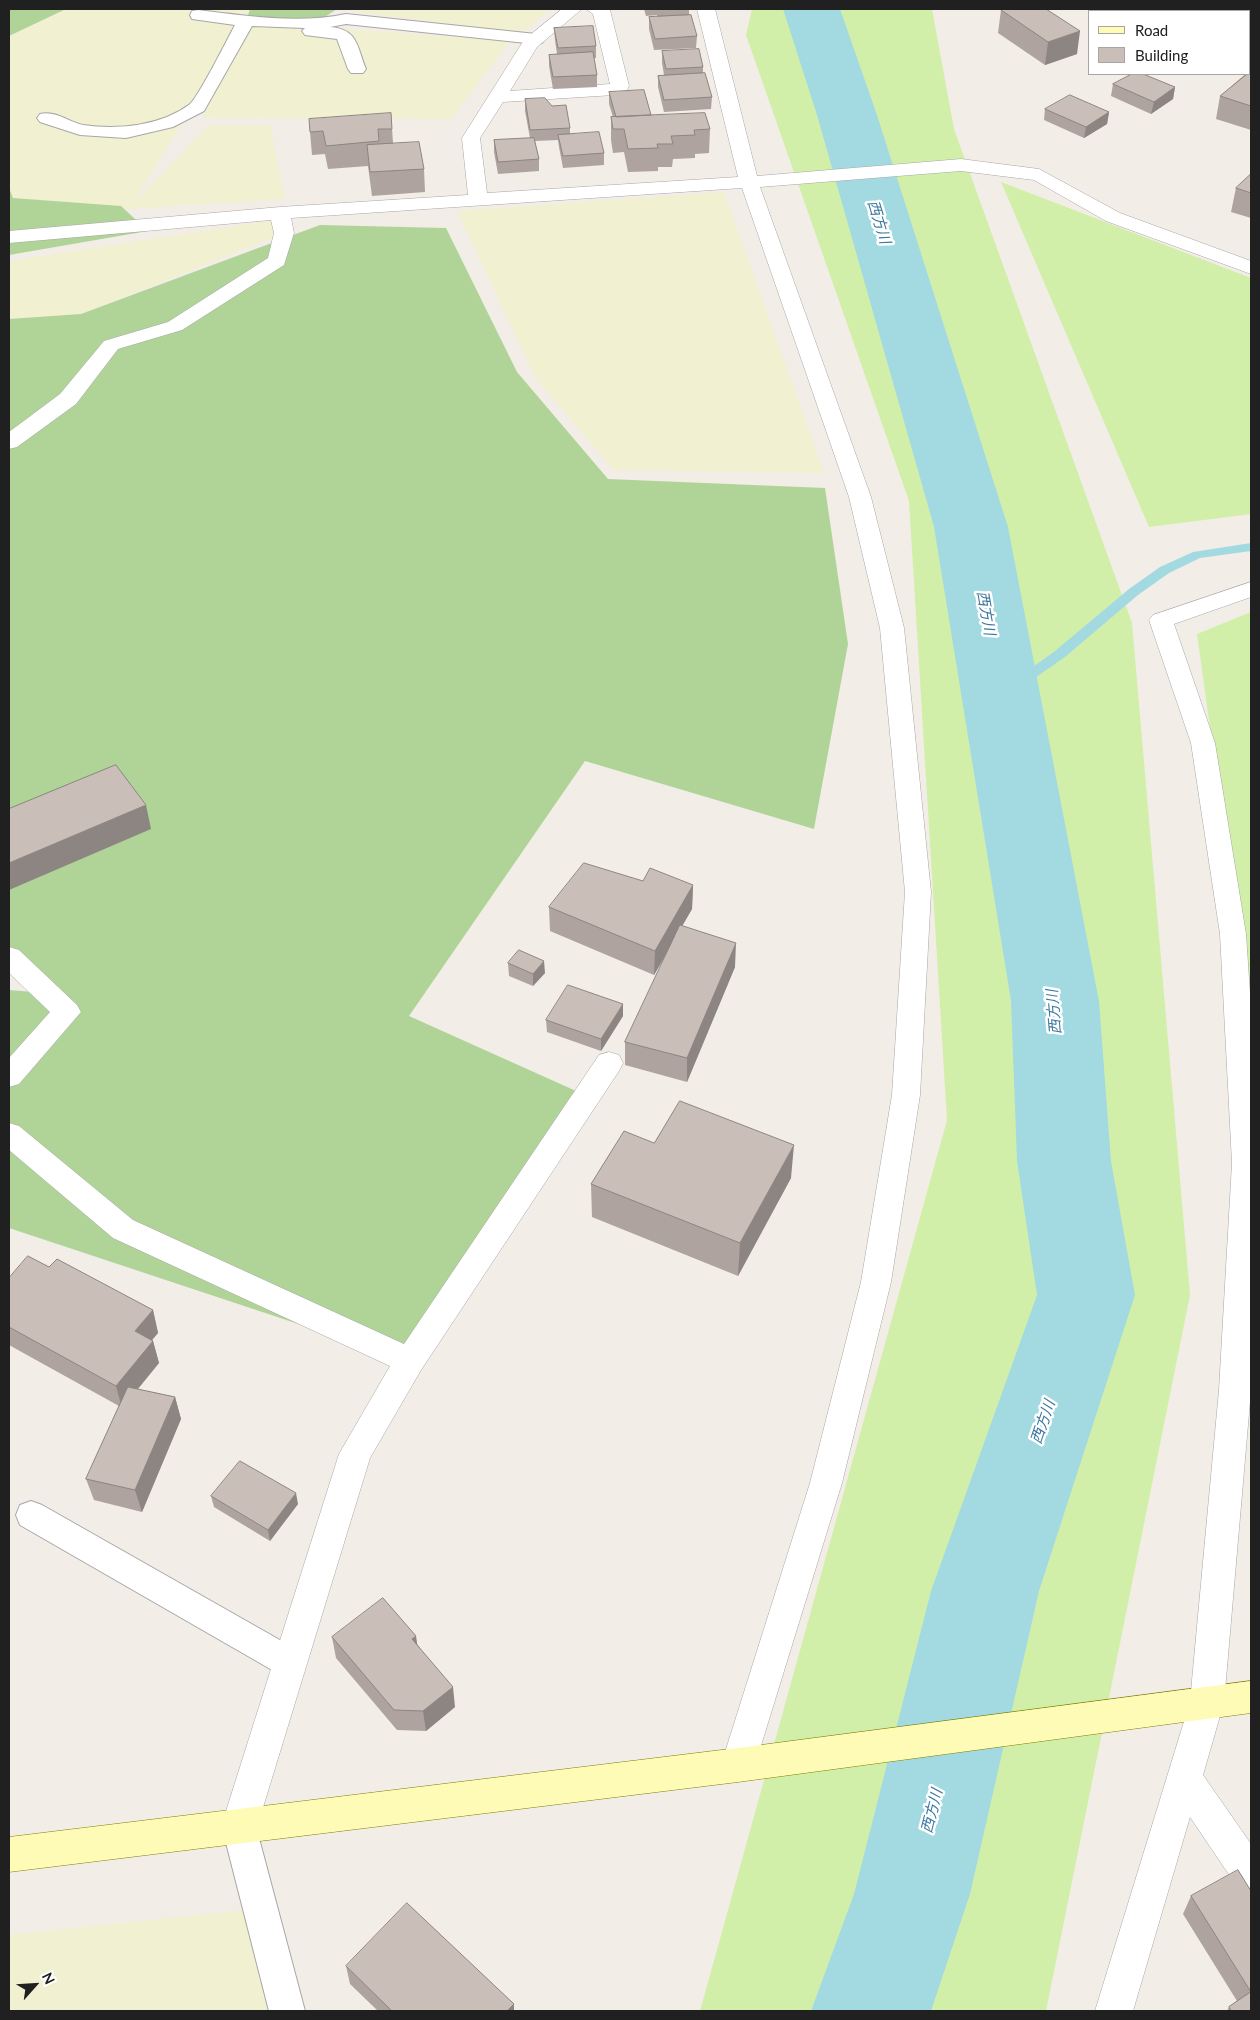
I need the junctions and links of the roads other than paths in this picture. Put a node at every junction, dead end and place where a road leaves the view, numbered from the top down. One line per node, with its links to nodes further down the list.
1 (573, 9): 7 (street)
2 (596, 9): 9 (street)
3 (706, 9): 11 (street)
4 (198, 15): 5 (lane)
5 (246, 21): 6 (lane); 10 (lane)
6 (266, 21): 7 (lane); 8 (lane)
7 (536, 39): 9 (street)
8 (357, 69)
9 (497, 97): 12 (street)
10 (46, 118)
11 (756, 182): 12 (street); 15 (street); 27 (street)
12 (478, 200): 13 (street)
13 (280, 213): 14 (street); 16 (street)
14 (9, 236)
15 (1251, 268)
16 (9, 442)
17 (1251, 590): 26 (street)
18 (9, 957): 20 (street)
19 (609, 1063): 22 (street)
20 (9, 1076)
21 (9, 1134): 22 (street)
22 (410, 1361): 24 (street)
23 (31, 1516): 24 (lane)
24 (290, 1663): 29 (street)
25 (1251, 1697): 26 (street)
26 (1207, 1702): 27 (street); 28 (street)
27 (738, 1765): 29 (street)
28 (1185, 1779): 31 (street); 33 (street)
29 (238, 1827): 30 (street); 32 (lane)
30 (9, 1856)
31 (1251, 1875)
32 (287, 2011)
33 (1114, 2011)

